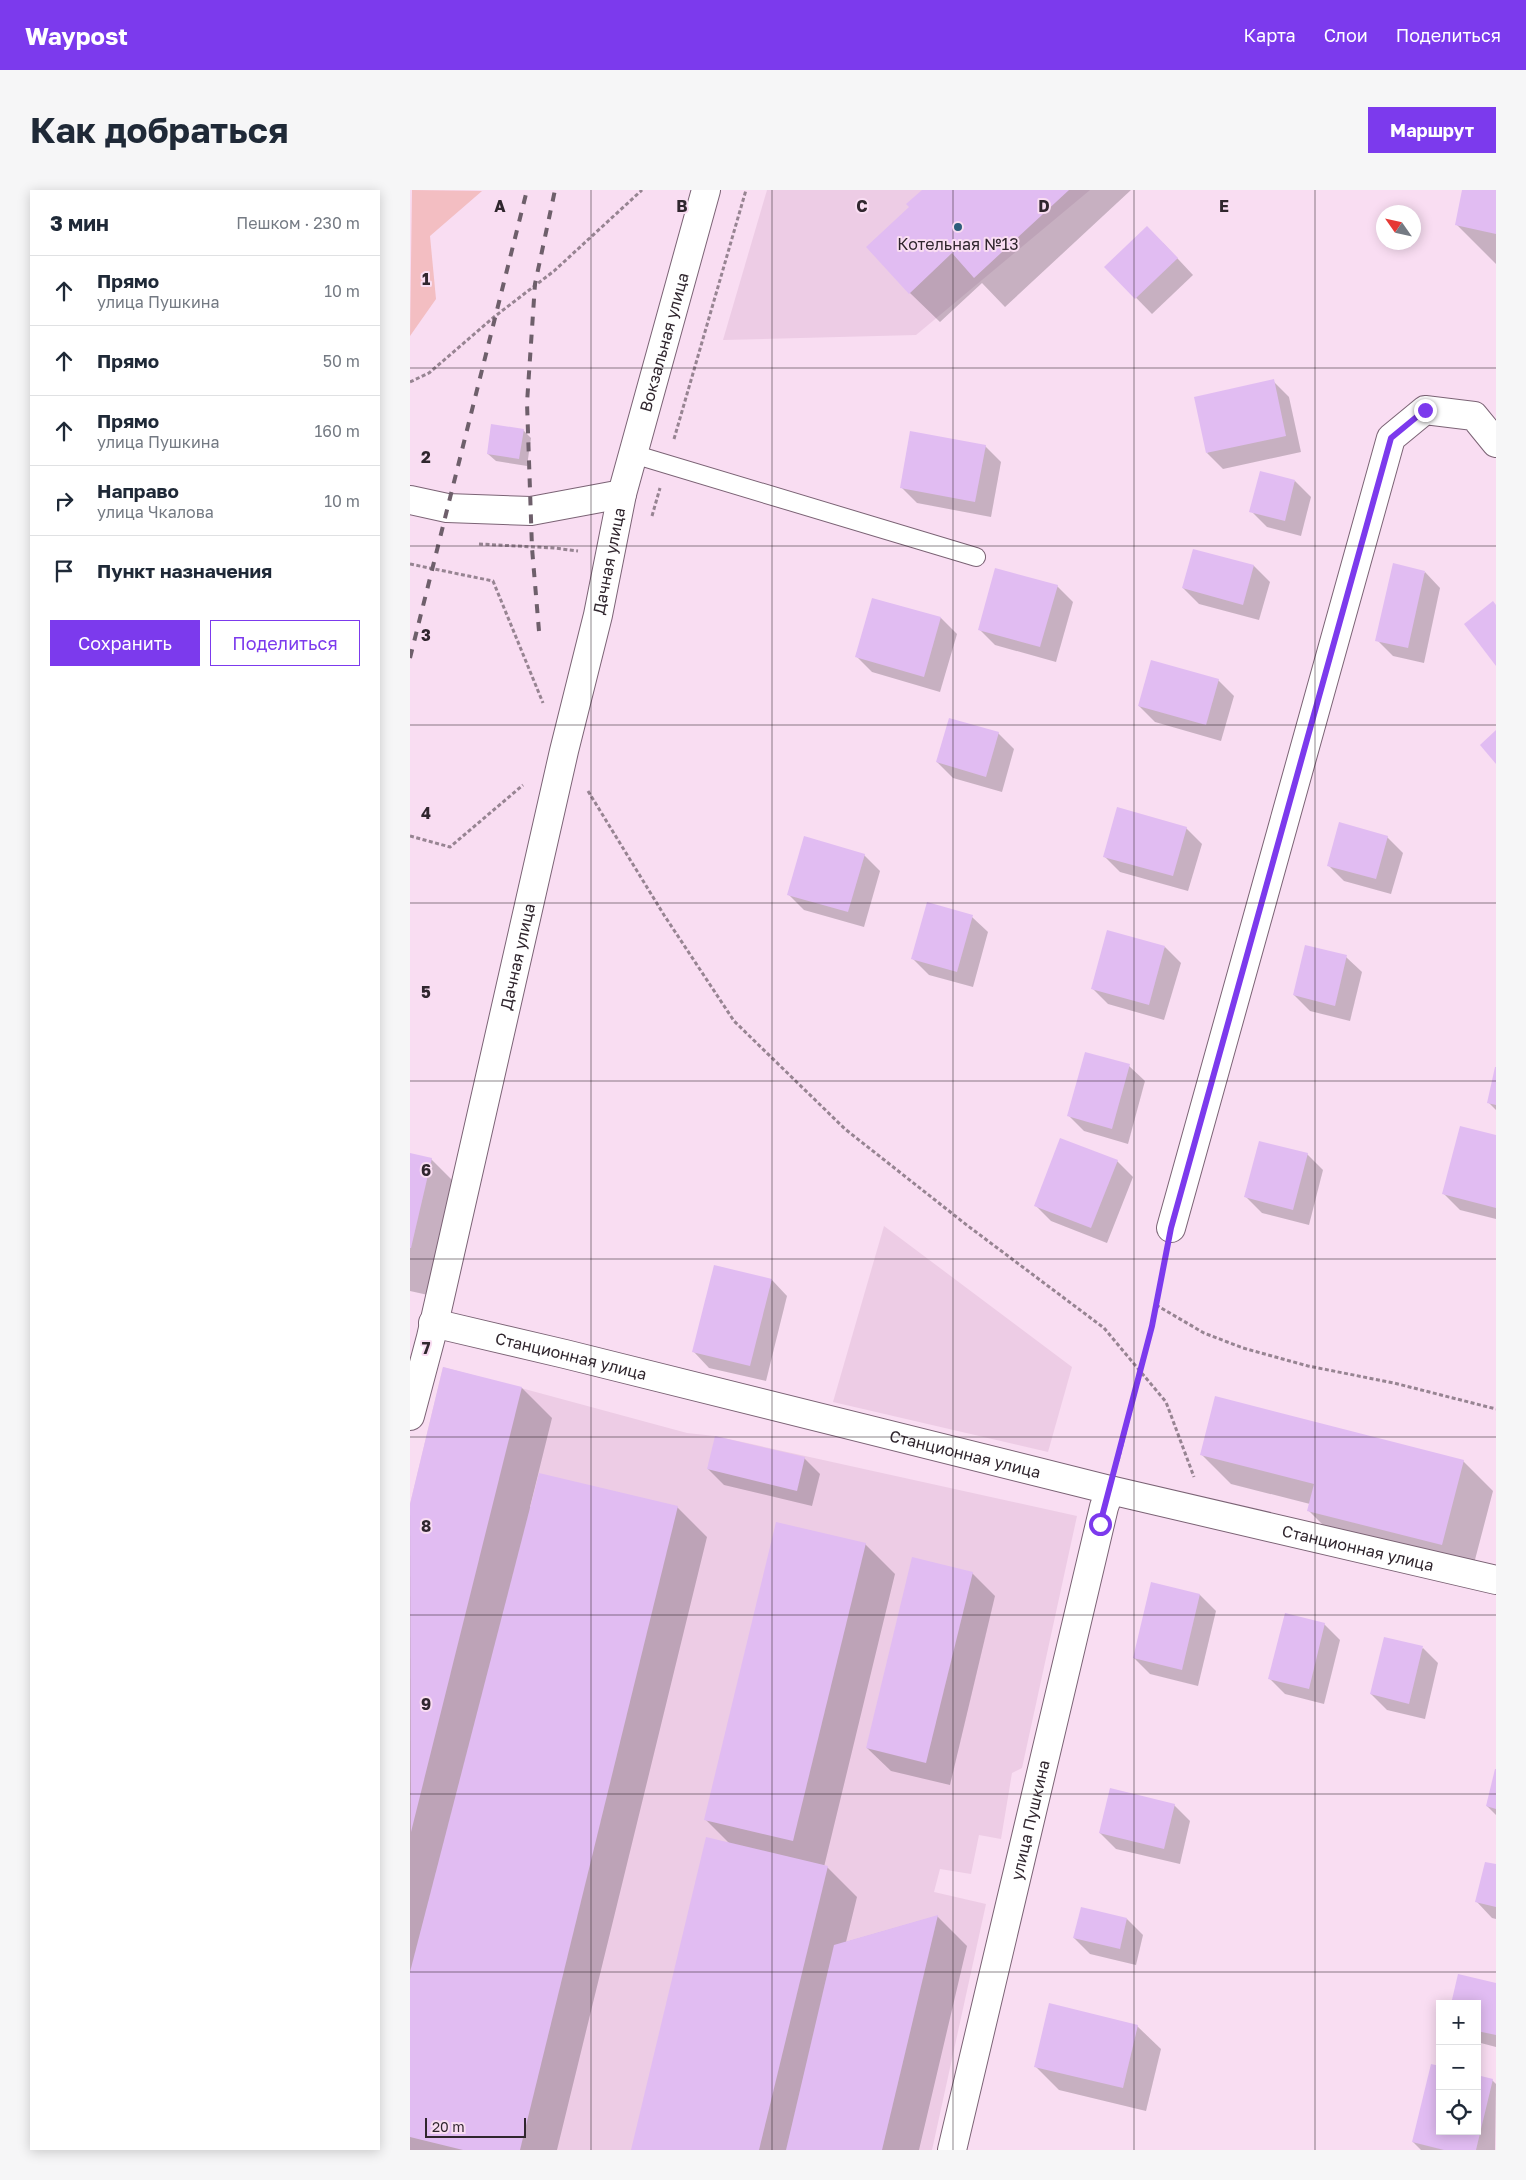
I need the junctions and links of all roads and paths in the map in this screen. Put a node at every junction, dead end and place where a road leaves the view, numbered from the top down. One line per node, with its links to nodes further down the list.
1 (642, 190): 3 (path)
2 (706, 190): 5 (street, Вокзальная улица)
3 (410, 382)
4 (1496, 443): 16 (street)
5 (633, 454): 6 (street, Вокзальная улица); 10 (lane)
6 (622, 494): 7 (street); 9 (street, Дачная улица)
7 (410, 500)
8 (479, 544): 9 (path)
9 (609, 556): 13 (street, Дачная улица)
10 (976, 557)
11 (410, 564): 12 (path)
12 (546, 708)
13 (564, 752): 18 (street, Дачная улица); 19 (path)
14 (526, 783): 15 (path)
15 (410, 836)
16 (1171, 1228): 17 (path)
17 (1156, 1305): 19 (path); 20 (path)
18 (433, 1323): 21 (street, Дачная улица); 22 (street, Станционная улица)
19 (1141, 1371): 22 (path); 23 (path)
20 (1496, 1409)
21 (410, 1416)
22 (1110, 1490): 23 (street, Станционная улица); 25 (street, улица Пушкина)
23 (1206, 1512): 24 (street, Станционная улица)
24 (1496, 1580)
25 (952, 2150)

